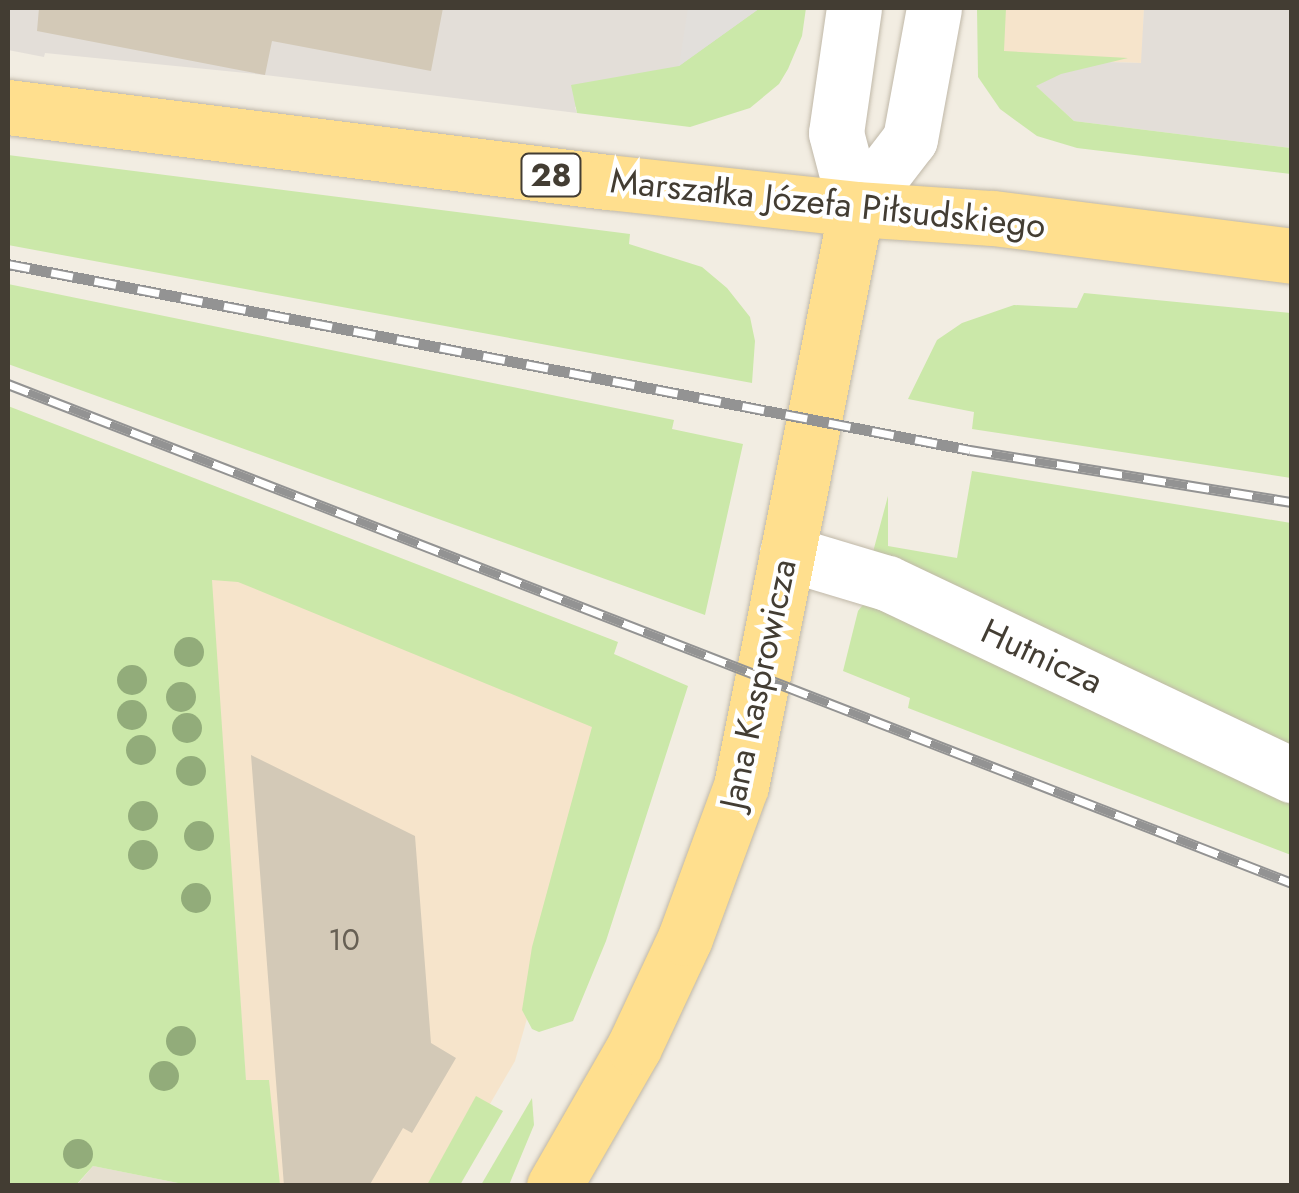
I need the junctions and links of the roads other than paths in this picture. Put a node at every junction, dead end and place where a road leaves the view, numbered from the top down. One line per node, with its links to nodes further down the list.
1 (854, 8): 4 (street, Jana Kasprowicza)
2 (934, 8): 4 (street, Jana Kasprowicza)
3 (8, 106): 4 (main road, Marszałka Józefa Piłsudskiego / 28)
4 (856, 209): 5 (main road, Marszałka Józefa Piłsudskiego / 28); 6 (main road, Jana Kasprowicza)
5 (1292, 256)
6 (787, 553): 7 (street, Hutnicza); 8 (main road, Jana Kasprowicza)
7 (1292, 774)
8 (554, 1186)

